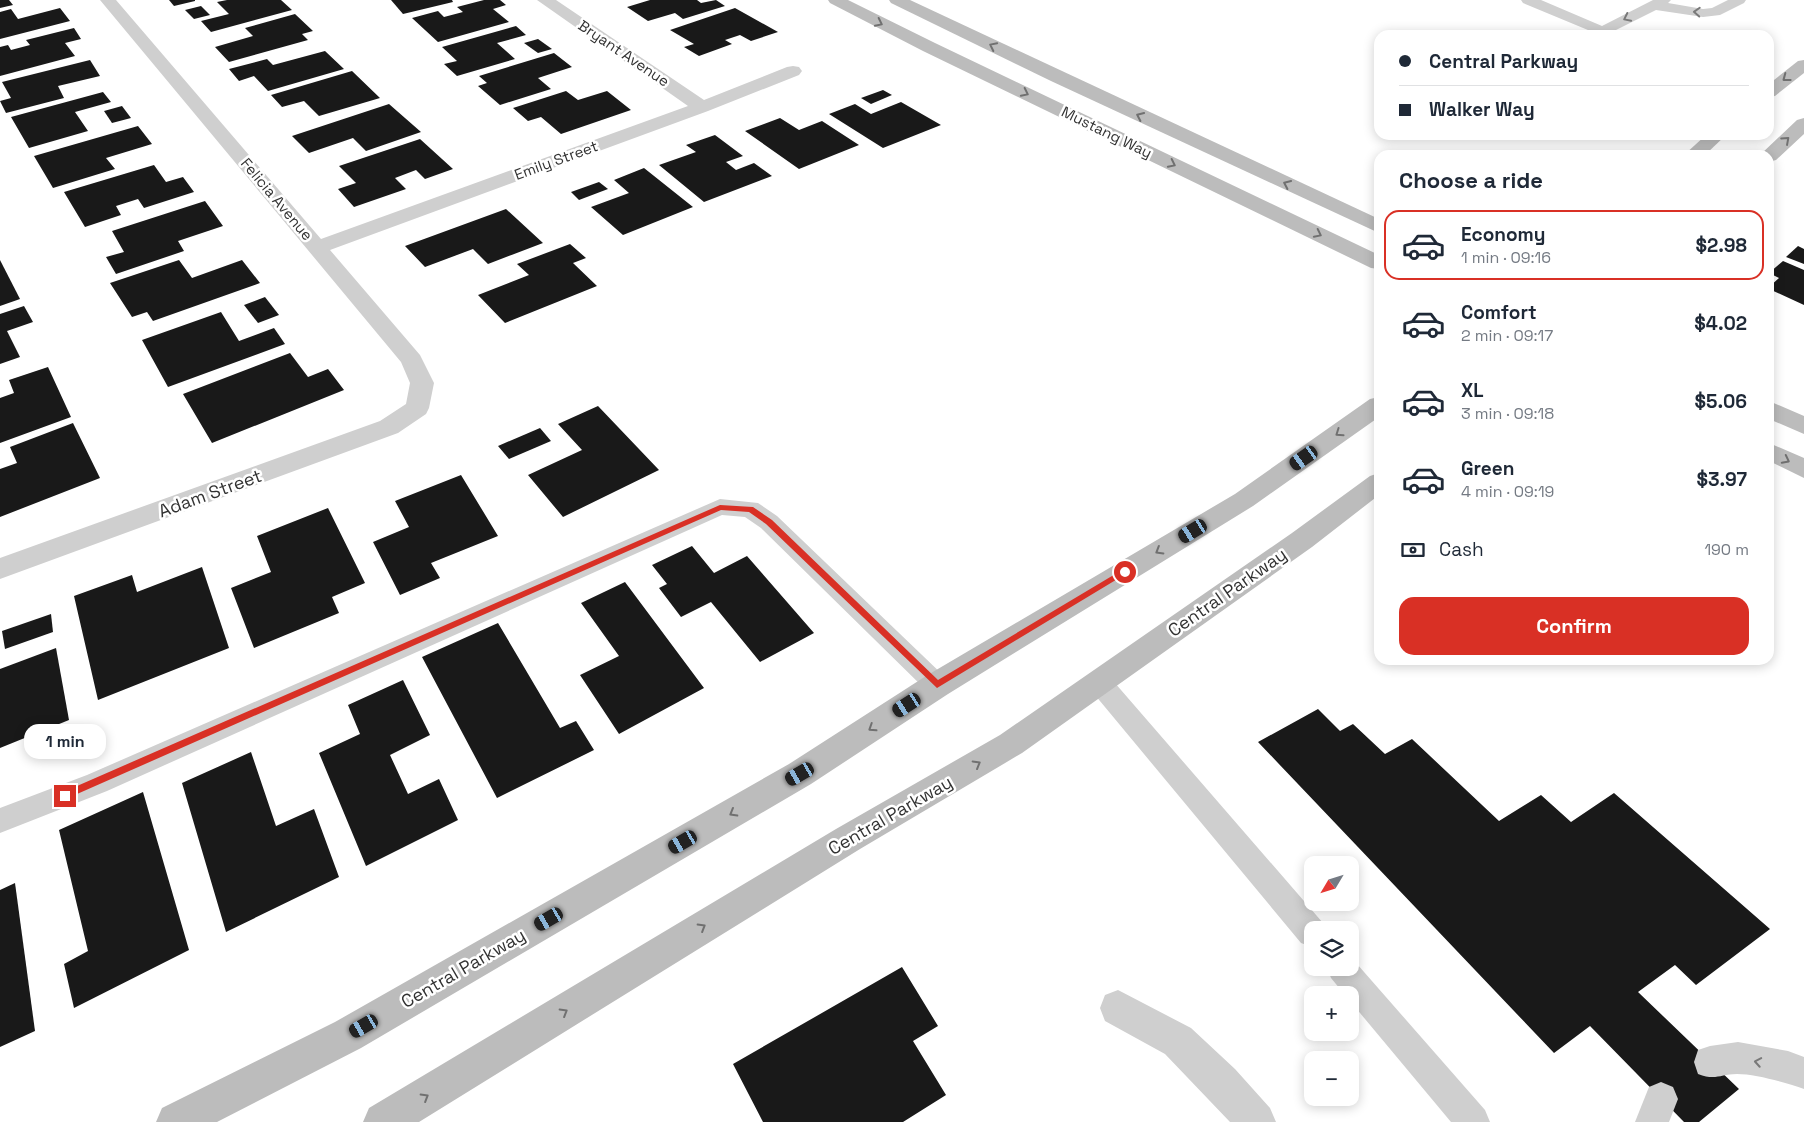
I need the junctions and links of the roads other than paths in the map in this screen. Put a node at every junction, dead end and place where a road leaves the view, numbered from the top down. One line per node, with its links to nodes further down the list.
1 (108, 0): 19 (street, Felicia Avenue)
2 (545, 0): 13 (street, Bryant Avenue)
3 (836, 0): 20 (main road, Mustang Way, one-way to 20)
4 (897, 0): 18 (main road, Mustang Way, one-way to 4)
5 (1528, 0): 8 (lane)
6 (1739, 0): 7 (lane, one-way to 7)
7 (1659, 3): 9 (lane, one-way to 9)
8 (1600, 30)
9 (1612, 30)
10 (1804, 64): 12 (main road, one-way to 12)
11 (794, 71): 13 (street, Emily Street)
12 (1774, 88)
13 (702, 107): 19 (street, Emily Street)
14 (1804, 124): 17 (main road, one-way to 14)
15 (1711, 140): 16 (main road)
16 (1700, 150)
17 (1774, 151)
18 (1374, 225)
19 (318, 247): 21 (street, Felicia Avenue)
20 (1374, 260)
21 (417, 408): 28 (street, Adam Street)
22 (1374, 409): 30 (main road, Central Parkway, one-way to 30)
23 (1774, 412): 24 (main road)
24 (1804, 426)
25 (1774, 454): 26 (main road, one-way to 26)
26 (1804, 470)
27 (1374, 486): 29 (main road, Central Parkway)
28 (0, 569)
29 (1099, 682): 32 (lane); 38 (main road, Central Parkway, one-way to 29)
30 (937, 685): 31 (lane); 37 (main road, Central Parkway, one-way to 37)
31 (0, 821)
32 (1304, 924)
33 (1349, 976): 40 (lane)
34 (1118, 1008): 39 (street)
35 (1710, 1062): 36 (lane, one-way to 35)
36 (1804, 1073)
37 (176, 1122)
38 (383, 1122)
39 (1256, 1122)
40 (1473, 1122)

